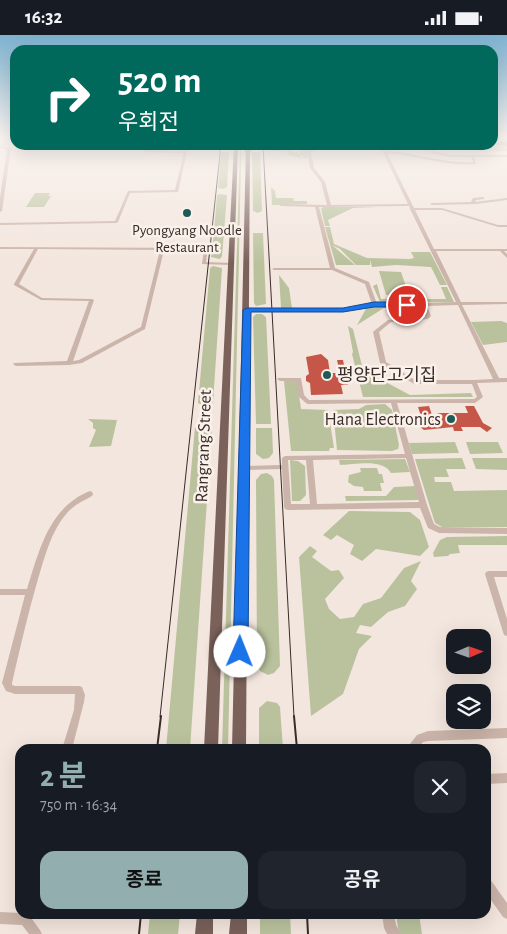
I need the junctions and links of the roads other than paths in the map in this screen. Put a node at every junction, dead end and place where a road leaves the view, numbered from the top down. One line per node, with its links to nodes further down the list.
1 (5, 179): 14 (street)
2 (180, 179): 15 (street)
3 (233, 179): 24 (main road, Rangrang Street)
4 (248, 179): 31 (main road)
5 (321, 179): 12 (street)
6 (398, 179): 13 (street)
7 (483, 198): 9 (street)
8 (507, 199): 9 (street)
9 (474, 203): 13 (street)
10 (281, 205): 11 (street)
11 (317, 206): 12 (street); 26 (street)
12 (329, 206): 13 (street)
13 (411, 206): 16 (street); 22 (street)
14 (0, 211)
15 (0, 224)
16 (507, 226)
17 (1, 249): 18 (street)
18 (36, 249): 19 (street); 33 (street)
19 (162, 249): 24 (street); 33 (street)
20 (500, 250): 21 (street); 22 (street); 23 (street)
21 (507, 250)
22 (433, 251): 30 (street)
23 (507, 257)
24 (231, 264): 53 (main road, Rangrang Street)
25 (274, 269): 26 (street)
26 (332, 269): 28 (street)
27 (507, 303): 30 (street)
28 (374, 305): 29 (street); 31 (street)
29 (424, 305): 30 (street); 37 (street)
30 (458, 305): 35 (street)
31 (247, 310): 42 (main road)
32 (16, 363): 33 (street)
33 (69, 363)
34 (280, 379): 38 (street)
35 (497, 380): 36 (street); 37 (street)
36 (507, 380)
37 (474, 382): 38 (street)
38 (394, 401): 39 (street)
39 (410, 456): 40 (street); 44 (street)
40 (309, 457): 41 (street); 45 (street)
41 (286, 467): 42 (street); 45 (street)
42 (243, 468): 54 (main road)
43 (90, 494): 49 (street)
44 (424, 505): 45 (street); 46 (street)
45 (314, 507)
46 (507, 531)
47 (507, 574): 50 (street)
48 (0, 592): 49 (street)
49 (30, 592): 52 (street)
50 (507, 632)
51 (507, 733): 55 (street)
52 (68, 744)
53 (211, 744)
54 (240, 744)
55 (415, 744)
56 (507, 778): 57 (street)
57 (491, 779)
58 (491, 890): 59 (street)
59 (507, 913)
60 (0, 918): 61 (street)
61 (15, 919)
62 (25, 919): 66 (street)
63 (205, 919): 67 (main road)
64 (238, 919): 68 (main road)
65 (389, 919): 69 (street)
66 (36, 934)
67 (204, 934)
68 (238, 934)
69 (395, 934)

